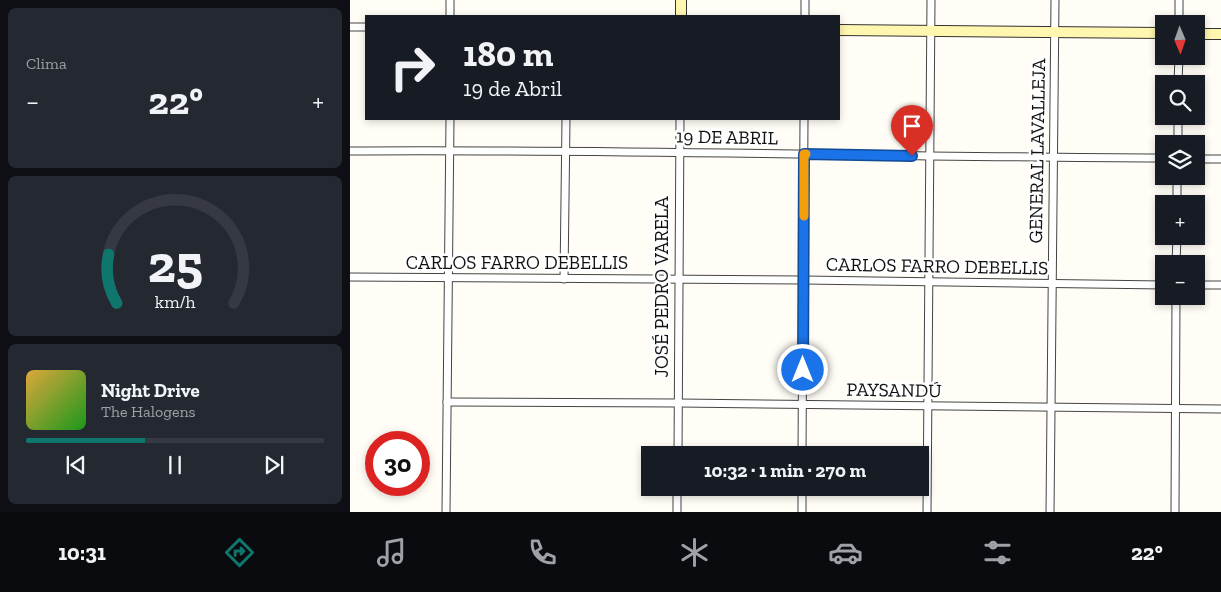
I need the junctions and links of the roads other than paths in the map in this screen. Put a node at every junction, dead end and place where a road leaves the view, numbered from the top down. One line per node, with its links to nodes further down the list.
1 (450, 0): 7 (street)
2 (681, 0): 8 (street)
3 (805, 0): 9 (street)
4 (931, 0): 14 (street)
5 (1055, 0): 15 (street, GENERAL LAVALLEJA)
6 (1179, 0): 10 (street)
7 (450, 15)
8 (681, 15)
9 (806, 15)
10 (1179, 15)
11 (350, 27): 12 (street)
12 (365, 27)
13 (840, 30): 14 (street)
14 (930, 31): 15 (street); 28 (street)
15 (1055, 32): 16 (street); 29 (street, GENERAL LAVALLEJA)
16 (1155, 33)
17 (1205, 34): 18 (street)
18 (1221, 34)
19 (450, 120): 23 (street)
20 (566, 120): 25 (street)
21 (680, 120): 26 (street, JOSÉ PEDRO VARELA)
22 (804, 120): 27 (street)
23 (450, 150): 24 (street, 19 DE ABRIL); 25 (street, 19 DE ABRIL); 34 (street)
24 (350, 151)
25 (565, 152): 26 (street, 19 DE ABRIL); 35 (street)
26 (679, 152): 27 (street, 19 DE ABRIL); 36 (street, JOSÉ PEDRO VARELA)
27 (804, 154): 28 (street, 19 DE ABRIL); 37 (street)
28 (929, 156): 29 (street, 19 DE ABRIL); 38 (street)
29 (1053, 158): 30 (street, 19 DE ABRIL); 39 (street, GENERAL LAVALLEJA)
30 (1155, 158)
31 (1205, 159): 32 (street)
32 (1221, 159)
33 (350, 277): 34 (street, CARLOS FARRO DEBELLIS)
34 (448, 278): 35 (street, CARLOS FARRO DEBELLIS); 44 (street)
35 (564, 279): 36 (street, CARLOS FARRO DEBELLIS)
36 (679, 279): 37 (street, CARLOS FARRO DEBELLIS); 45 (street, JOSÉ PEDRO VARELA)
37 (803, 280): 38 (street, CARLOS FARRO DEBELLIS); 46 (street)
38 (928, 281): 39 (street, CARLOS FARRO DEBELLIS); 47 (street)
39 (1052, 283): 40 (street, CARLOS FARRO DEBELLIS); 48 (street, GENERAL LAVALLEJA)
40 (1155, 284)
41 (1205, 285): 42 (street)
42 (1221, 285)
43 (1176, 305): 49 (street)
44 (447, 402): 45 (street, PAYSANDÚ); 55 (street)
45 (679, 403): 46 (street, PAYSANDÚ); 51 (street, JOSÉ PEDRO VARELA)
46 (802, 405): 47 (street, PAYSANDÚ); 52 (street)
47 (928, 407): 48 (street, PAYSANDÚ); 58 (street)
48 (1051, 407): 49 (street, PAYSANDÚ); 59 (street, GENERAL LAVALLEJA)
49 (1175, 409): 50 (street, PAYSANDÚ); 60 (street)
50 (1221, 409)
51 (678, 446)
52 (802, 446)
53 (677, 496): 56 (street)
54 (802, 496): 57 (street)
55 (446, 512)
56 (677, 512)
57 (802, 512)
58 (927, 512)
59 (1050, 512)
60 (1175, 512)

